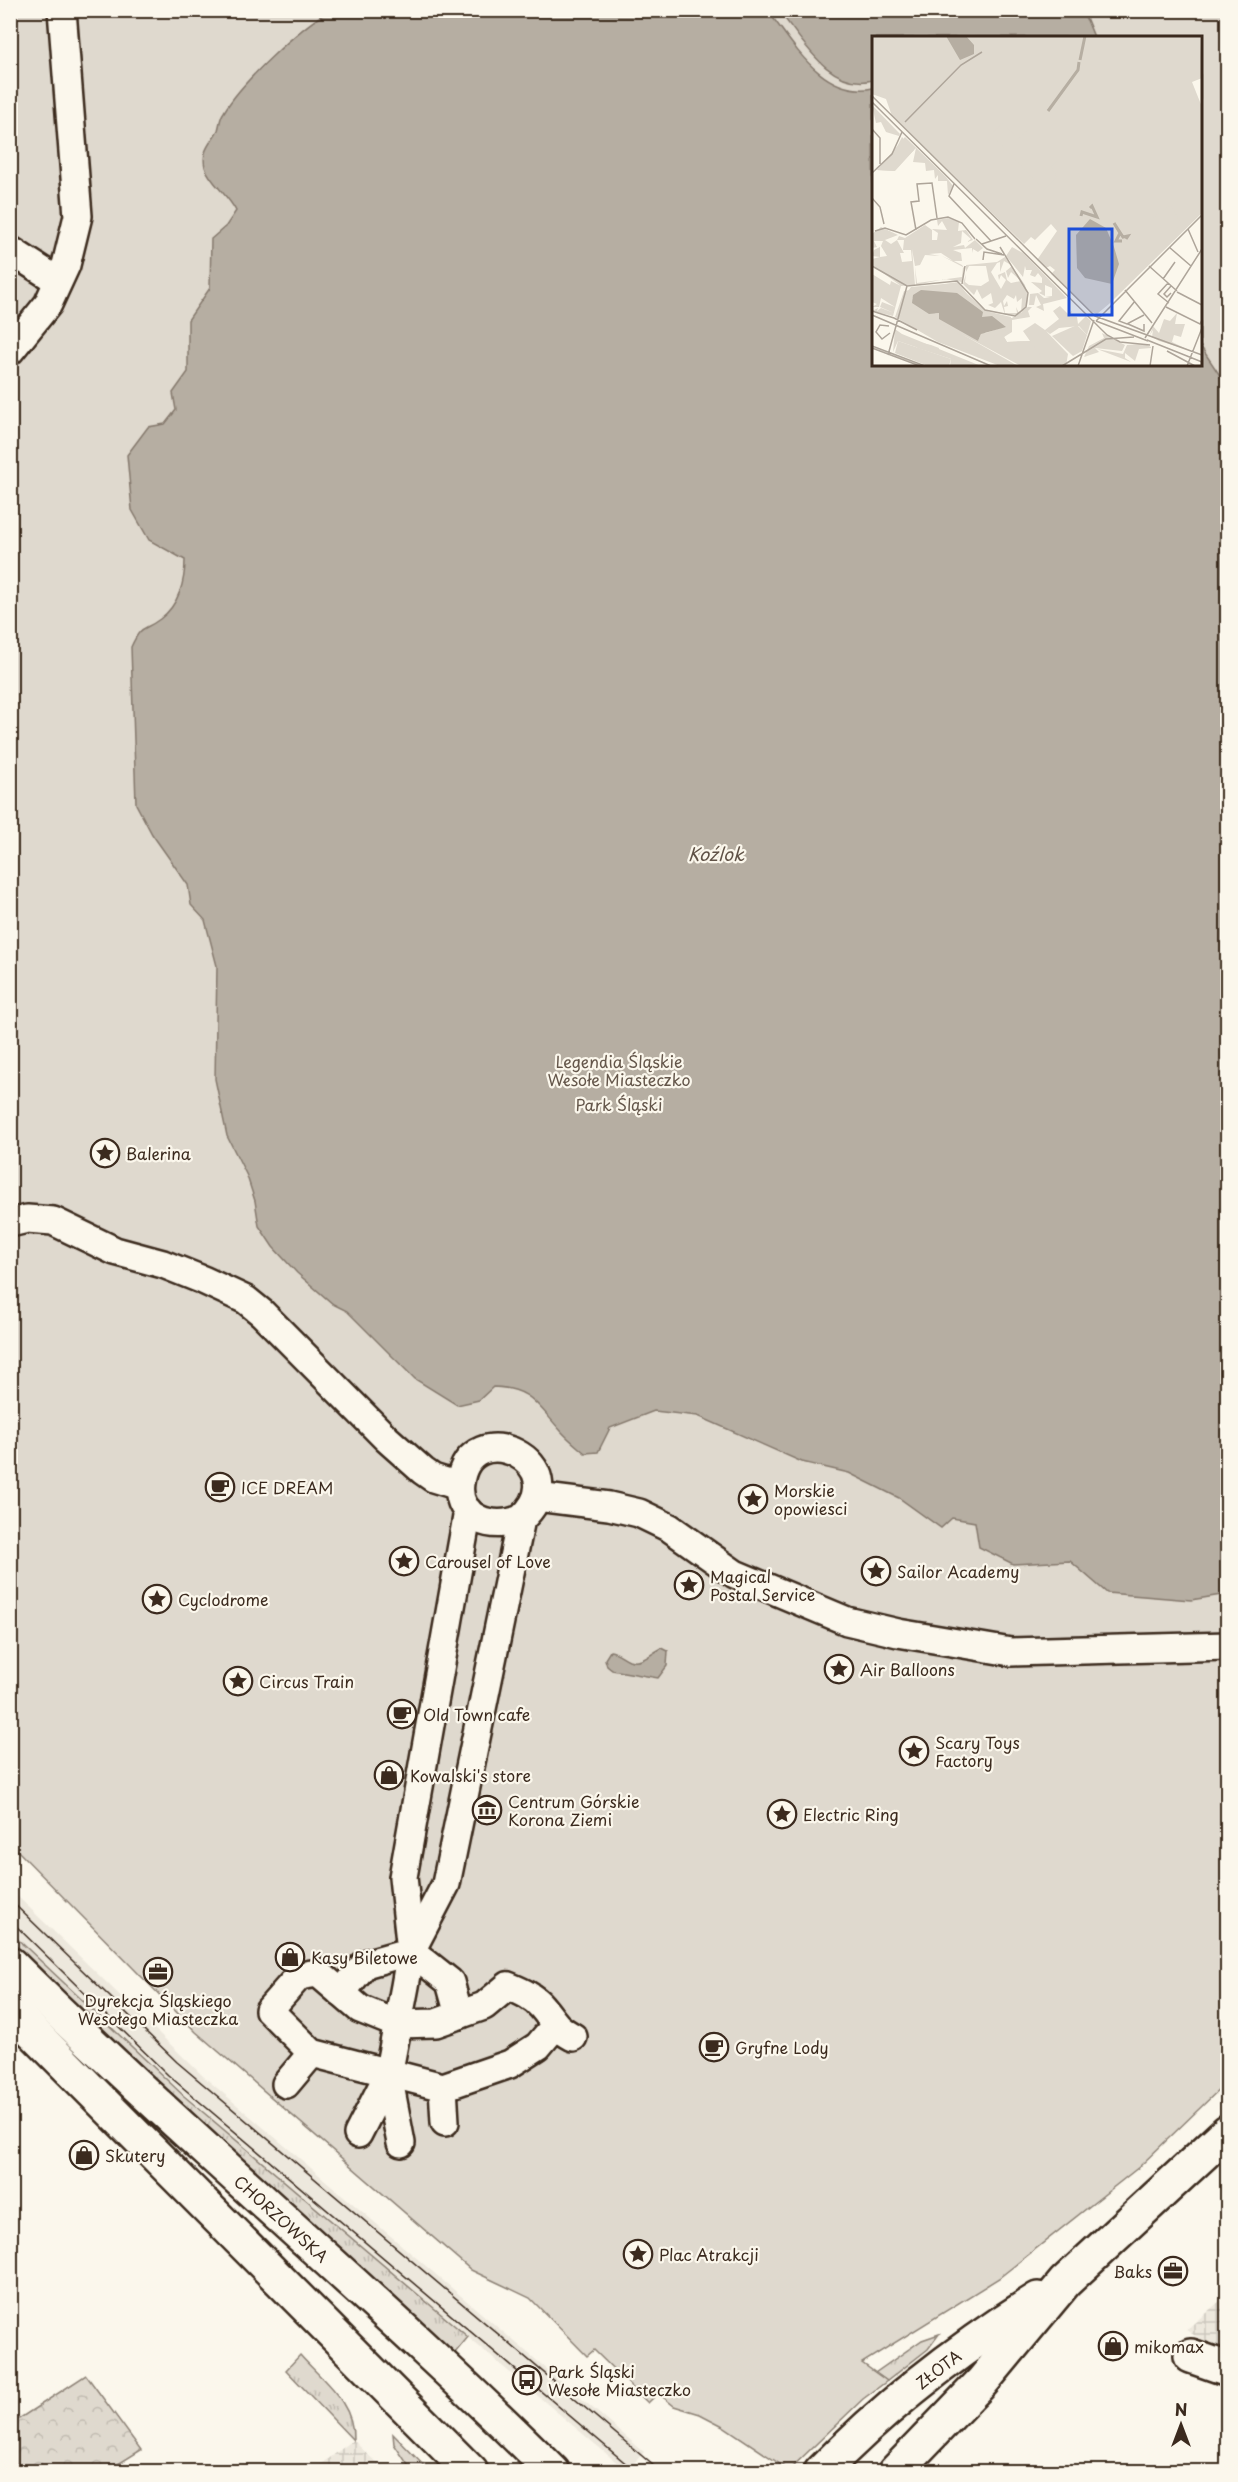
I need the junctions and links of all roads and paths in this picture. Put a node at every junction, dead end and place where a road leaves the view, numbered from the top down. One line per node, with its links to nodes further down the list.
1 (62, 10): 3 (street)
2 (10, 250): 3 (street)
3 (58, 281): 4 (street)
4 (10, 351)
5 (10, 1223): 6 (street)
6 (464, 1498): 7 (street); 7 (street); 9 (street)
7 (529, 1508): 8 (street); 9 (street)
8 (1227, 1646)
9 (411, 1951): 11 (street); 13 (street); 14 (street)
10 (10, 1964): 27 (main road, CHORZOWSKA)
11 (341, 1994): 14 (street); 15 (street)
12 (10, 2009): 26 (main road)
13 (459, 2015): 14 (street); 18 (street)
14 (397, 2024): 16 (street)
15 (312, 2053): 16 (street); 17 (street)
16 (388, 2074): 18 (street); 21 (street); 22 (street)
17 (286, 2084)
18 (443, 2087): 19 (street)
19 (445, 2122)
20 (1227, 2131): 23 (main road, ZŁOTA)
21 (358, 2134)
22 (400, 2143)
23 (1065, 2282): 28 (main road, ZŁOTA); 29 (main road, ZŁOTA)
24 (1191, 2356): 25 (main road)
25 (1227, 2369)
26 (471, 2472)
27 (553, 2472)
28 (821, 2472)
29 (895, 2472)

